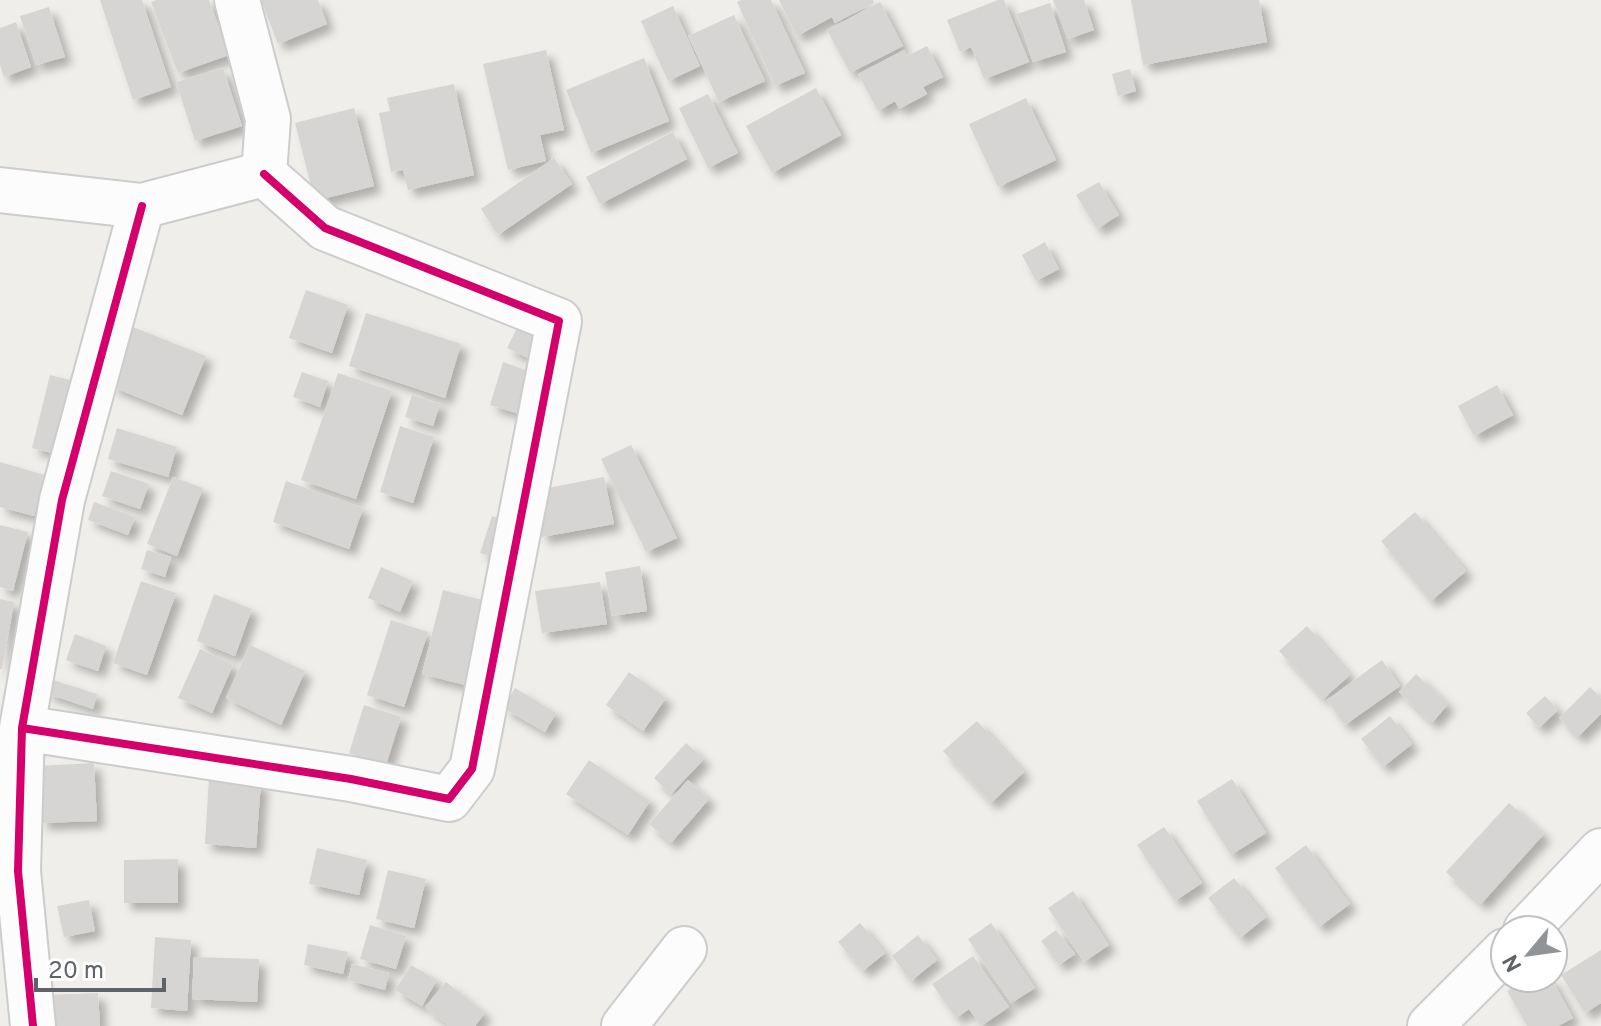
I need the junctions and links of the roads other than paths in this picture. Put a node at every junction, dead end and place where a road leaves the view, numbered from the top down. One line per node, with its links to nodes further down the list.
1 (237, 0): 2 (street)
2 (264, 174): 4 (street); 5 (street)
3 (0, 190): 4 (street)
4 (142, 206): 5 (street)
5 (22, 728): 10 (street)
6 (1601, 851): 7 (street)
7 (1541, 914)
8 (684, 949): 11 (street)
9 (1489, 967): 12 (street)
10 (33, 1026)
11 (624, 1026)
12 (1430, 1026)

